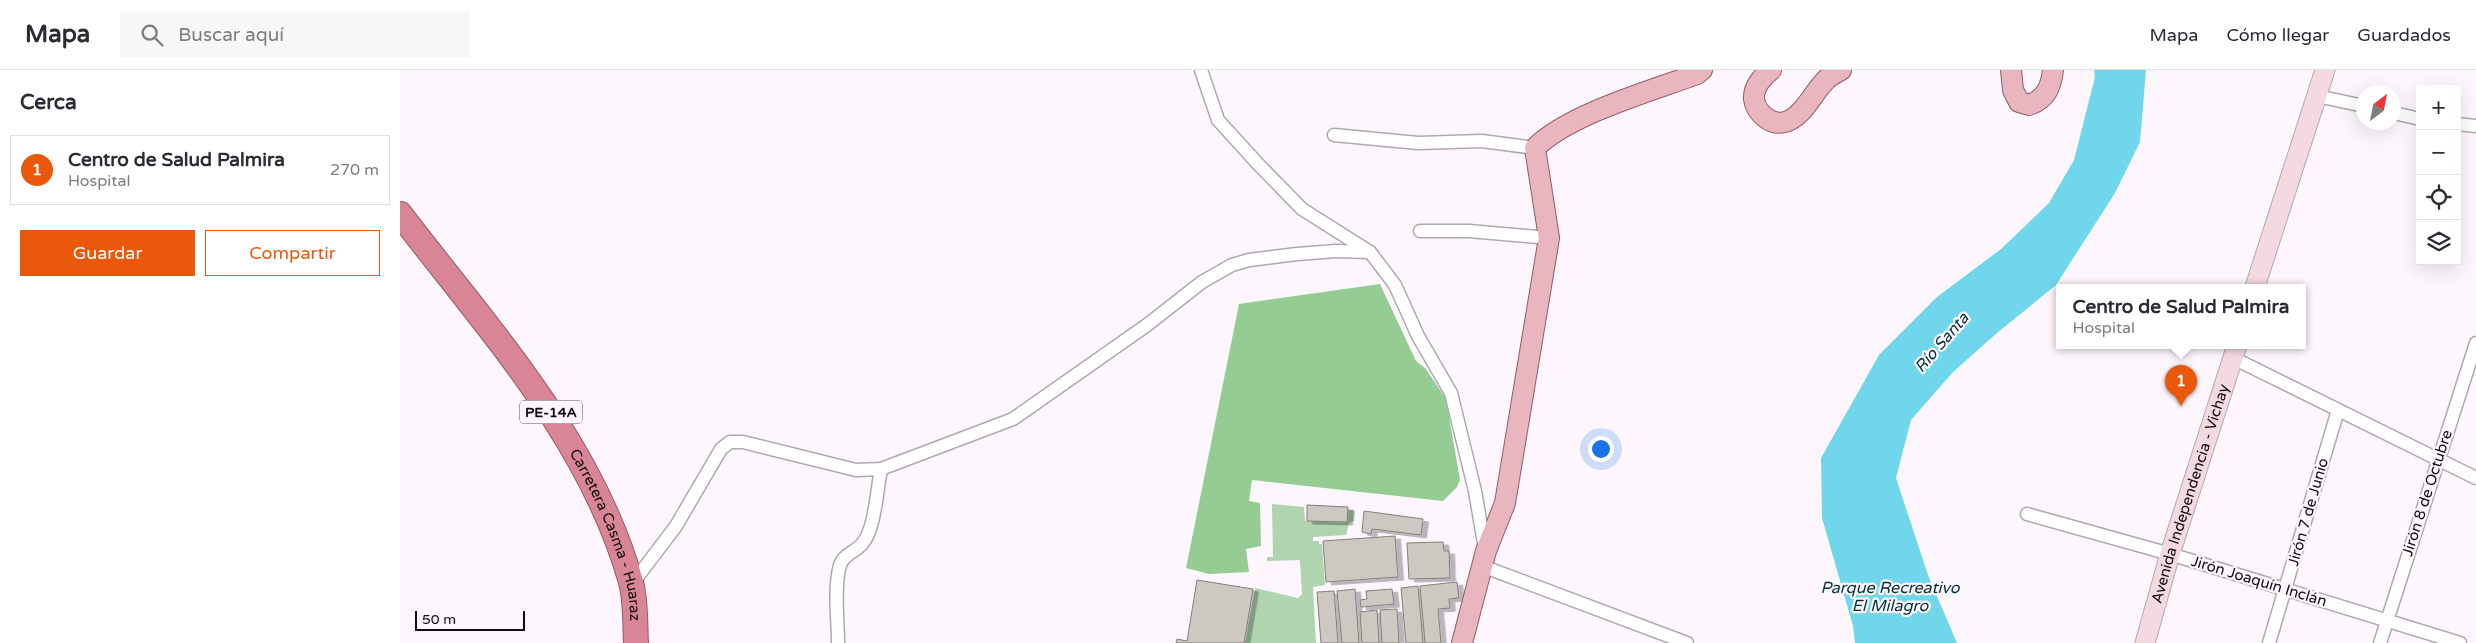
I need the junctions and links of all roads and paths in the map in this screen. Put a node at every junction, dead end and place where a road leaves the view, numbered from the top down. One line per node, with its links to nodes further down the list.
1 (1201, 70): 19 (street)
2 (1702, 70): 15 (main road)
3 (1771, 70): 4 (main road)
4 (1841, 70)
5 (2011, 70): 6 (main road)
6 (2053, 70)
7 (2325, 70): 8 (main road)
8 (2317, 96): 9 (street); 20 (main road)
9 (2356, 104)
10 (2401, 115): 11 (street)
11 (2416, 118)
12 (2461, 124): 13 (street)
13 (2476, 126)
14 (1334, 135): 15 (street)
15 (1535, 148): 18 (main road)
16 (400, 214): 30 (highway, Carretera Casma - Huaraz / PE-14A)
17 (1420, 231): 18 (street)
18 (1549, 238): 29 (main road)
19 (1370, 252): 25 (street); 29 (street)
20 (2257, 284)
21 (2476, 343): 24 (street, Jirón 8 de Octubre)
22 (2235, 351): 23 (street); 28 (main road, Avenida Independencia - Vichay)
23 (2338, 410): 24 (street); 31 (street, Jirón 7 de Junio)
24 (2437, 460): 26 (street); 32 (street, Jirón 8 de Octubre)
25 (881, 469): 30 (street); 34 (street)
26 (2476, 478)
27 (2027, 514): 28 (street, Jirón Joaquín Inclán)
28 (2170, 554): 31 (street, Jirón Joaquín Inclán); 37 (main road, Avenida Independencia - Vichay)
29 (1484, 559): 35 (main road); 36 (street)
30 (632, 584): 33 (highway, Carretera Casma - Huaraz / PE-14A)
31 (2285, 590): 32 (street, Jirón Joaquín Inclán); 38 (street, Jirón 7 de Junio)
32 (2387, 620): 39 (street, Jirón 8 de Octubre); 40 (street, Jirón Joaquín Inclán)
33 (636, 643)
34 (838, 643)
35 (1462, 643)
36 (1687, 643)
37 (2145, 643)
38 (2269, 643)
39 (2380, 643)
40 (2460, 643)

